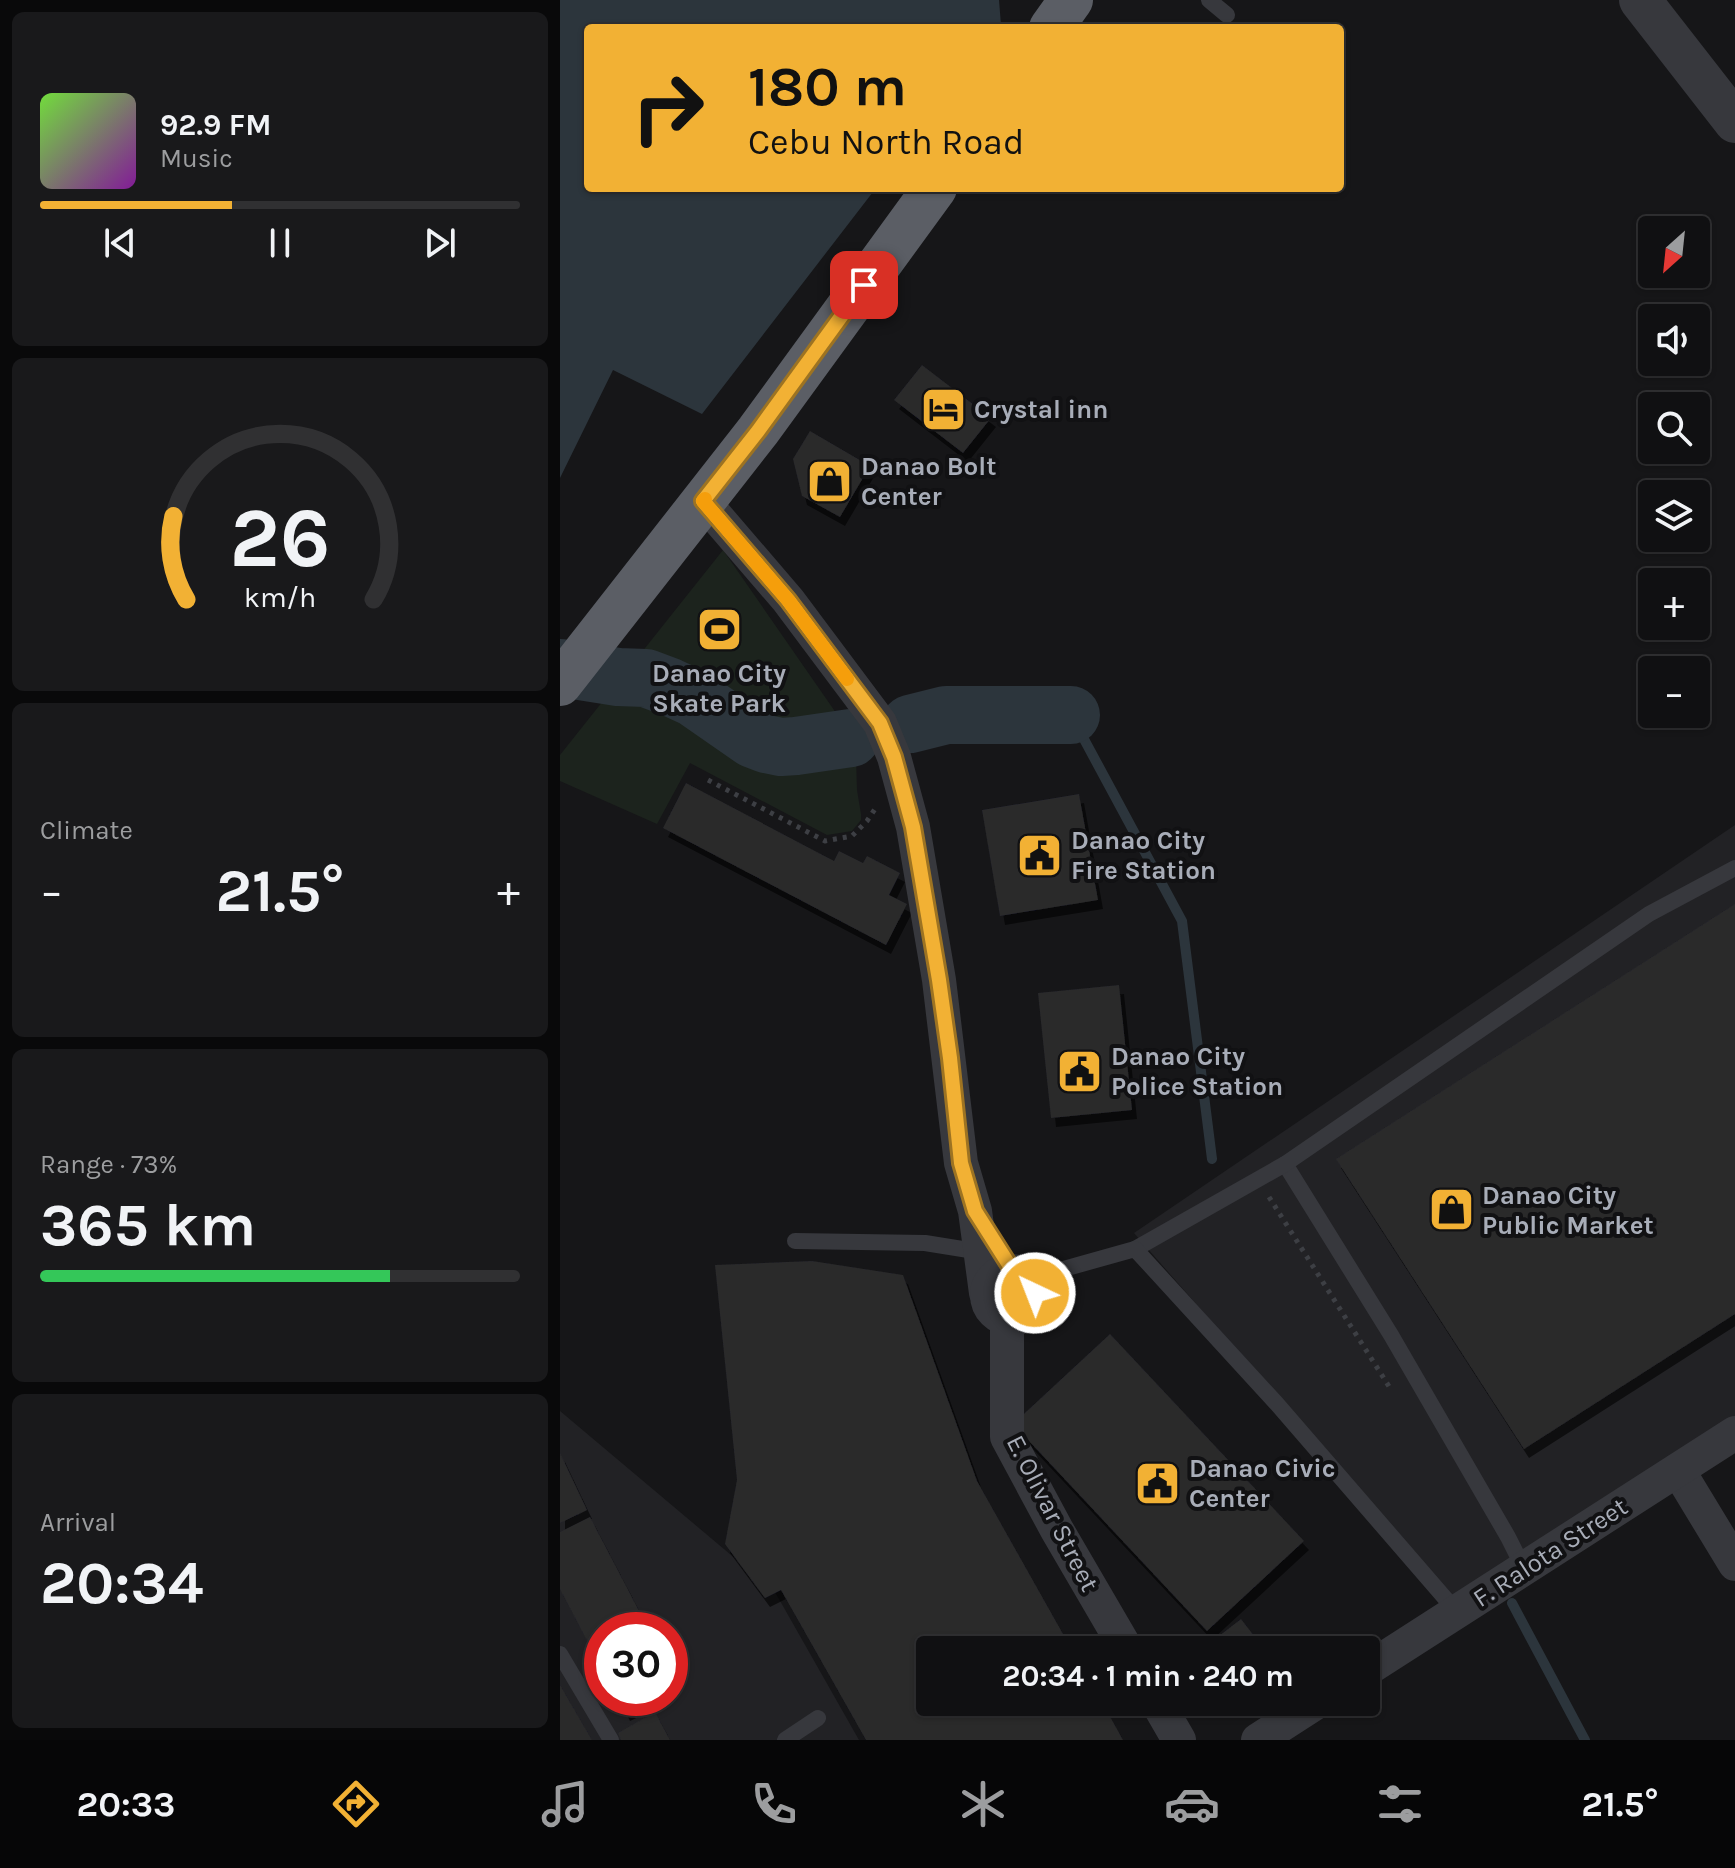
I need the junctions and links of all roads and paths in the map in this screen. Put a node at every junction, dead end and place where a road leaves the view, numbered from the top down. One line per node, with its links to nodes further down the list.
1 (1071, 0): 5 (highway)
2 (1209, 0): 4 (lane)
3 (1640, 0): 6 (street)
4 (1227, 15)
5 (1054, 24)
6 (1735, 122)
7 (932, 192): 8 (highway)
8 (703, 501): 9 (highway); 10 (street)
9 (560, 684)
10 (898, 773): 11 (path); 15 (street)
11 (708, 780)
12 (1735, 868): 13 (lane)
13 (1285, 1164): 14 (lane); 26 (lane)
14 (1258, 1179): 17 (lane); 22 (path)
15 (975, 1211): 18 (street); 19 (street)
16 (795, 1241): 18 (lane)
17 (1135, 1249): 19 (lane); 27 (lane)
18 (981, 1252): 20 (street)
19 (1021, 1275): 20 (street); 21 (street)
20 (986, 1293): 21 (street)
21 (1007, 1320): 28 (street, E. Olivar Street)
22 (1393, 1392)
23 (1735, 1433): 24 (street, F. Ralota Street)
24 (1678, 1470): 25 (street); 26 (street, F. Ralota Street)
25 (1735, 1564)
26 (1524, 1569): 27 (street, F. Ralota Street)
27 (1457, 1612): 30 (street, F. Ralota Street)
28 (1119, 1636)
29 (560, 1654): 34 (lane)
30 (1380, 1661)
31 (1165, 1716): 36 (street)
32 (1295, 1716): 37 (street)
33 (818, 1718): 35 (lane)
34 (611, 1740)
35 (785, 1740)
36 (1179, 1740)
37 (1258, 1740)

